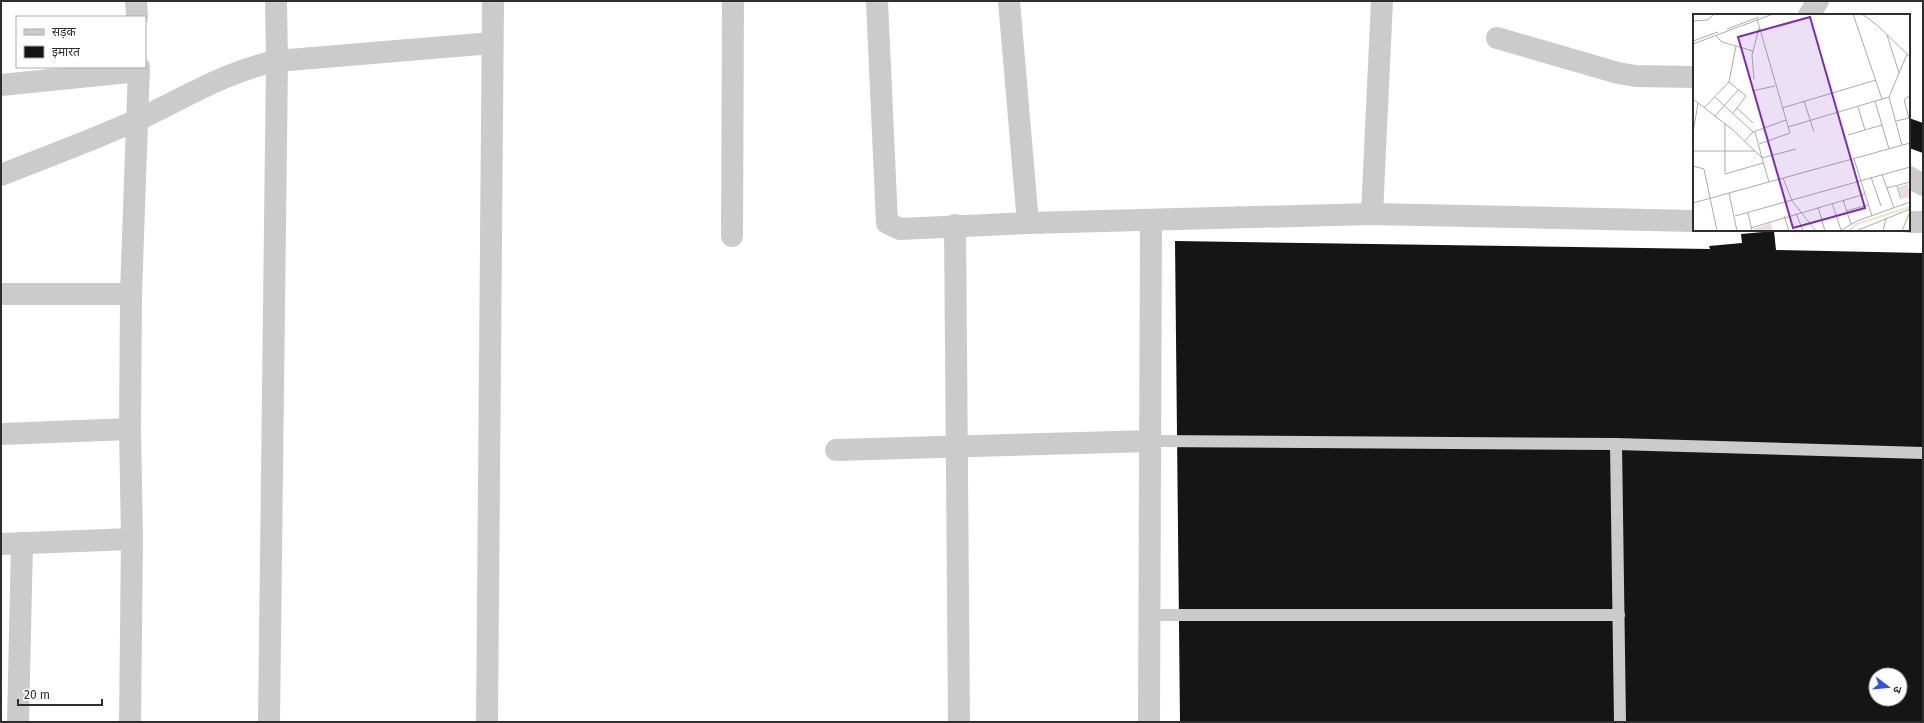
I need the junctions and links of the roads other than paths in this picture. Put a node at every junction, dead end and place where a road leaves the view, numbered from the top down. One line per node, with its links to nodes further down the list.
1 (136, 1): 10 (street)
2 (276, 1): 13 (street)
3 (493, 1): 12 (street)
4 (733, 1): 28 (street)
5 (876, 1): 27 (street)
6 (1009, 1): 26 (street)
7 (1382, 1): 21 (street)
8 (1818, 1): 9 (street)
9 (1810, 14)
10 (137, 16)
11 (1497, 38): 15 (street)
12 (492, 43): 13 (street); 45 (street)
13 (277, 61): 17 (street); 44 (street)
14 (139, 69): 16 (street); 17 (street)
15 (1693, 77)
16 (1, 85)
17 (136, 120): 18 (street); 30 (street)
18 (1, 175)
19 (1910, 178): 20 (street)
20 (1923, 185)
21 (1372, 214): 22 (street); 23 (street)
22 (1151, 220): 26 (street); 33 (street)
23 (1693, 220)
24 (1910, 222): 25 (street)
25 (1923, 222)
26 (1028, 223): 27 (street)
27 (955, 225): 35 (street)
28 (732, 236)
29 (1, 294): 30 (street)
30 (132, 294): 31 (street)
31 (130, 429): 32 (street); 38 (street)
32 (1, 434)
33 (1150, 441): 34 (lane); 35 (street); 40 (street)
34 (1616, 444): 37 (lane); 41 (lane)
35 (957, 446): 36 (street); 46 (street)
36 (836, 450)
37 (1923, 453)
38 (132, 539): 39 (street); 43 (street)
39 (11, 543): 42 (street)
40 (1150, 615): 41 (lane); 47 (street)
41 (1618, 615): 48 (lane)
42 (18, 722)
43 (130, 722)
44 (269, 722)
45 (487, 722)
46 (959, 722)
47 (1149, 722)
48 (1620, 722)

